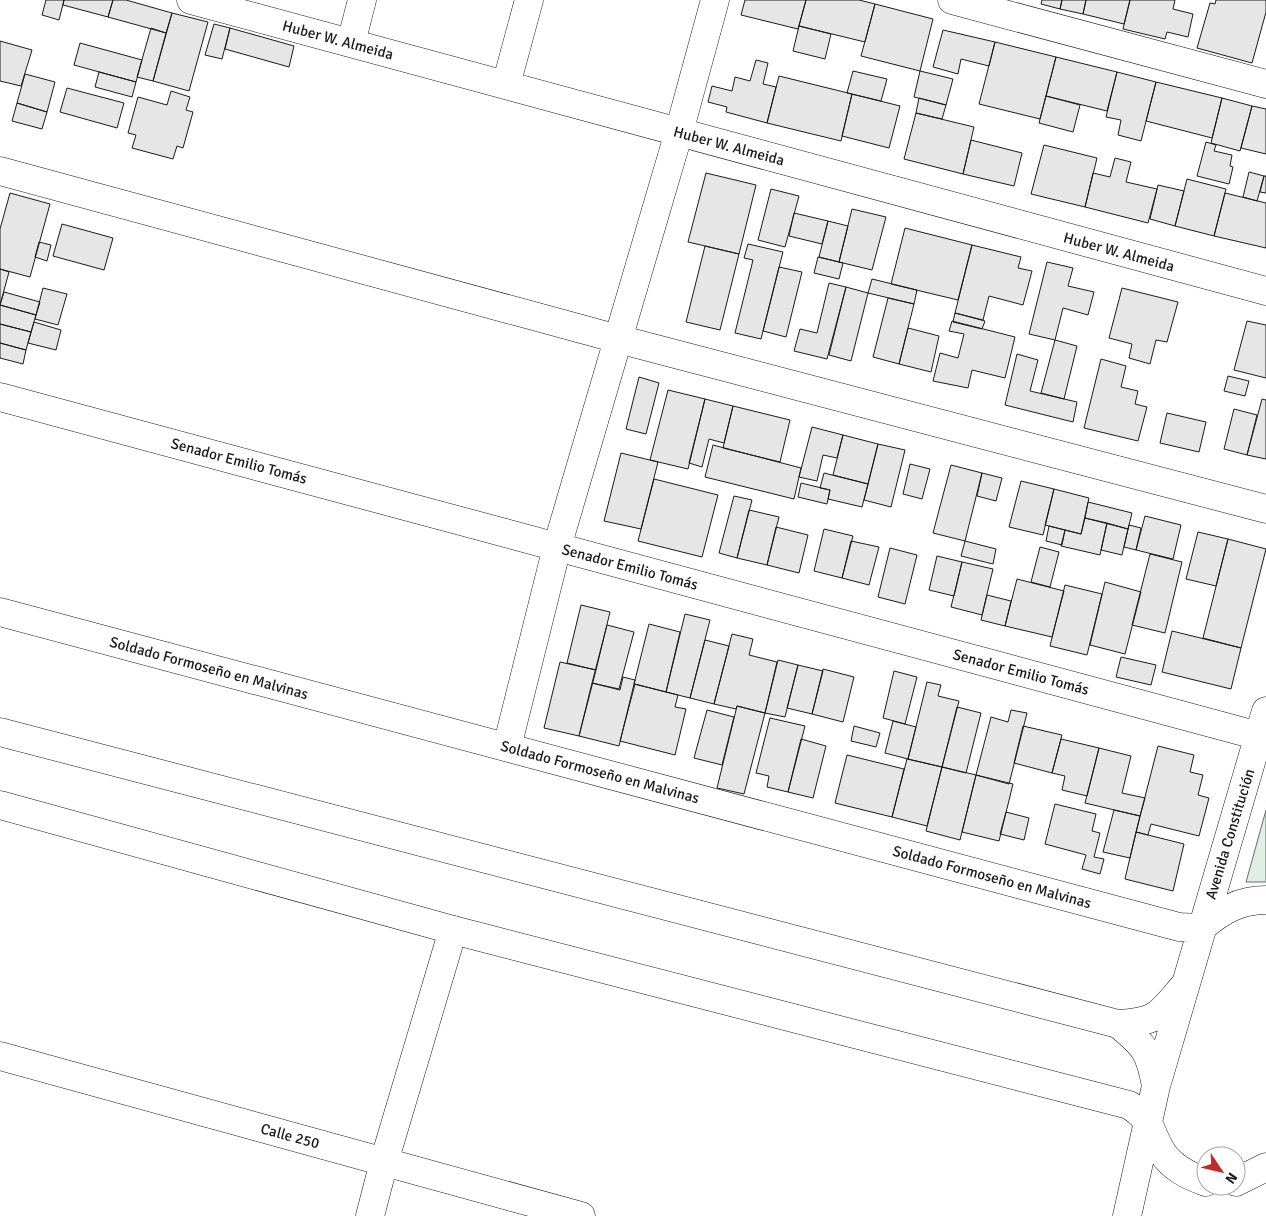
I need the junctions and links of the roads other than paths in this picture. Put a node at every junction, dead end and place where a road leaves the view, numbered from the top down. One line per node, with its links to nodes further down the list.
1 (191, 0): 6 (street, Huber W. Almeida)
2 (362, 0): 6 (street)
3 (529, 0): 8 (street)
4 (715, 0): 9 (street)
5 (952, 0): 7 (street)
6 (351, 43): 8 (street, Huber W. Almeida)
7 (1266, 84)
8 (506, 85): 9 (street, Huber W. Almeida)
9 (679, 132): 11 (street, Huber W. Almeida); 12 (street)
10 (0, 172): 12 (street)
11 (1266, 291)
12 (618, 339): 14 (street); 15 (street)
13 (0, 397): 15 (street, Senador Emilio Tomás)
14 (1266, 509)
15 (557, 547): 17 (street, Senador Emilio Tomás); 19 (street)
16 (0, 612): 19 (street, Soldado Formoseño en Malvinas)
17 (1263, 724): 22 (street, Avenida Constitución)
18 (0, 732): 25 (street)
19 (507, 747): 22 (street, Soldado Formoseño en Malvinas)
20 (0, 805): 23 (street)
21 (1266, 900): 22 (street, Avenida Constitución)
22 (1202, 928): 24 (street, Avenida Constitución)
23 (454, 930): 28 (street); 29 (street)
24 (1184, 987): 25 (street); 27 (street, Avenida Constitución)
25 (1118, 1024): 27 (street)
26 (0, 1056): 29 (street, Calle 250)
27 (1156, 1086): 28 (street, Avenida Constitución)
28 (1147, 1120): 32 (street); 35 (street, Avenida Constitución)
29 (384, 1162): 33 (street); 34 (street, Calle 250)
30 (1266, 1167): 31 (street)
31 (1246, 1177)
32 (1196, 1179)
33 (370, 1216)
34 (581, 1216)
35 (1128, 1216)

